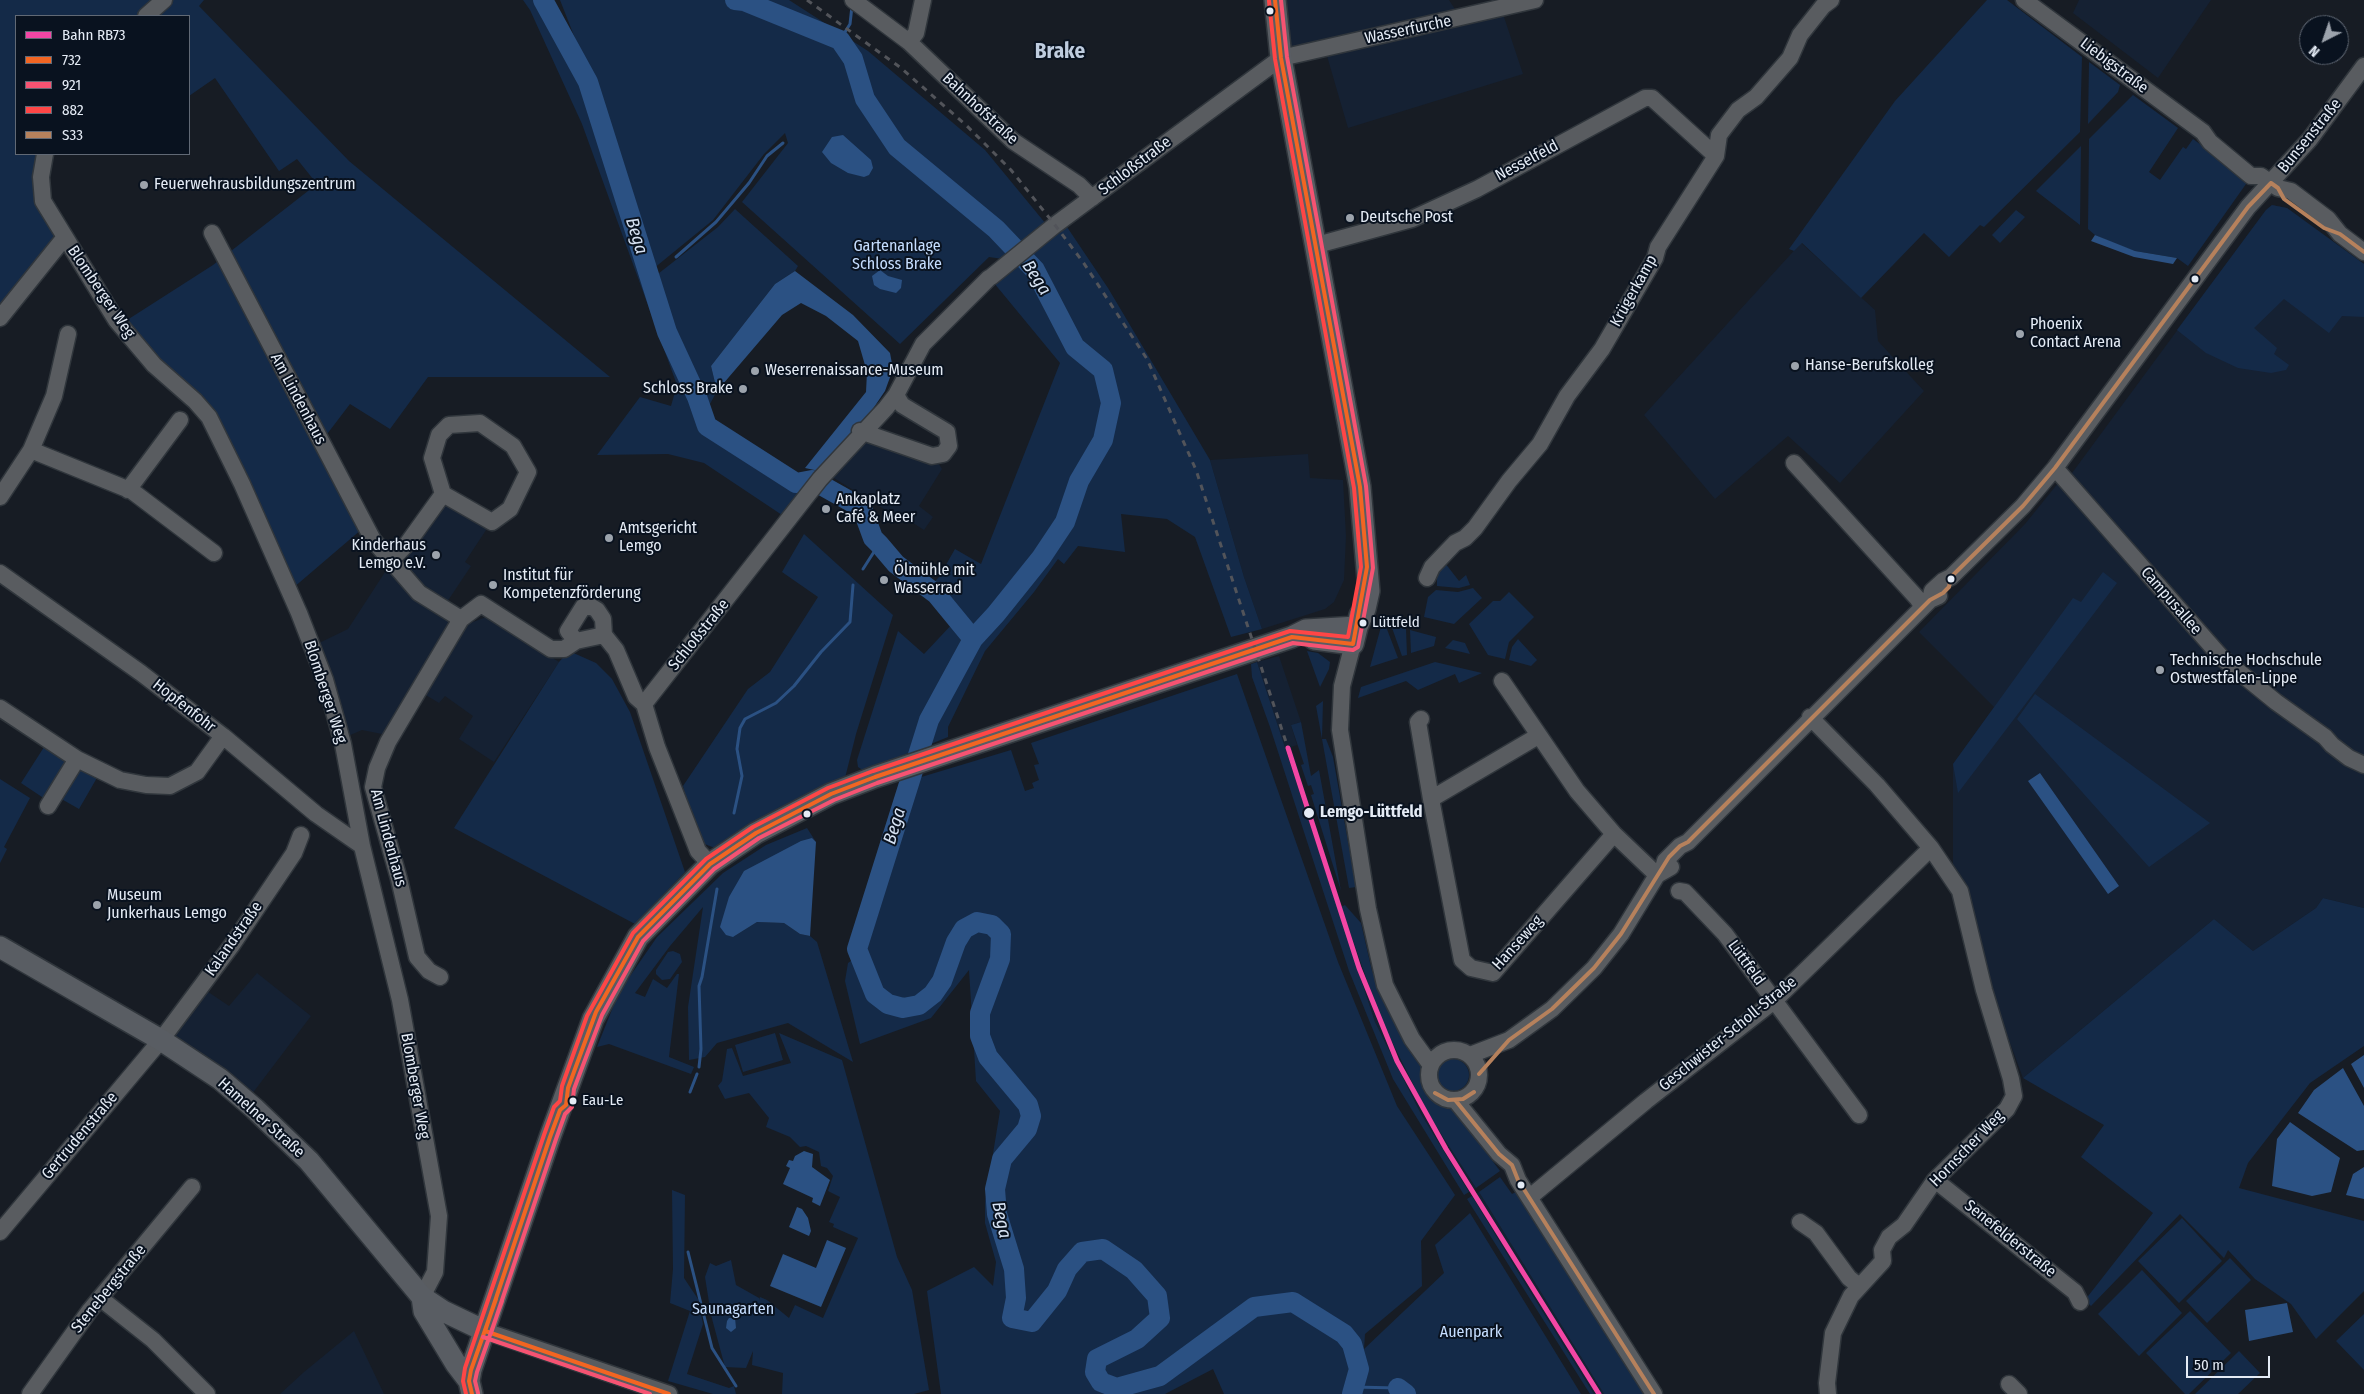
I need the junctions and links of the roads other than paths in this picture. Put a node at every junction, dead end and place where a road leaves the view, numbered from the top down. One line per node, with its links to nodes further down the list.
1 (164, 0): 9 (street)
2 (853, 0): 10 (street, Bahnhofstraße)
3 (923, 0): 10 (street)
4 (1275, 0): 11 (main road)
5 (1534, 0): 8 (street, Wasserfurche)
6 (1831, 0): 14 (street, Krügerkamp)
7 (2024, 0): 15 (street, Liebigstraße)
8 (1499, 5): 11 (street, Wasserfurche)
9 (147, 15)
10 (909, 42): 16 (street, Bahnhofstraße)
11 (1281, 58): 16 (street, Schloßstraße); 19 (main road)
12 (2364, 66): 15 (street, Bunsenstraße)
13 (44, 155): 18 (street, Blomberger Weg)
14 (1716, 156): 19 (street, Nesselfeld); 35 (street, Krügerkamp)
15 (2270, 182): 20 (street, Liebigstraße); 28 (street, Bunsenstraße)
16 (1092, 198): 23 (street, Schloßstraße)
17 (212, 233): 33 (street, Am Lindenhaus)
18 (65, 237): 21 (street); 54 (street, Blomberger Weg)
19 (1317, 245): 39 (main road)
20 (2364, 252)
21 (0, 318)
22 (68, 334): 26 (street)
23 (896, 396): 25 (street, Schloßstraße); 25 (street)
24 (180, 420): 29 (street)
25 (863, 432): 42 (street, Schloßstraße)
26 (31, 450): 29 (street); 31 (street)
27 (1794, 463): 36 (street)
28 (2059, 472): 36 (street, Bunsenstraße); 49 (street, Campusallee)
29 (128, 490): 32 (street)
30 (443, 494): 30 (street); 33 (street)
31 (0, 497)
32 (214, 553)
33 (390, 561): 37 (street, Am Lindenhaus)
34 (0, 573): 46 (street, Hopfenfohr)
35 (1427, 578)
36 (1926, 603): 44 (street, Bunsenstraße)
37 (461, 619): 40 (street, Am Lindenhaus); 60 (street, Am Lindenhaus)
38 (604, 635): 40 (street, Am Lindenhaus); 40 (street); 42 (street)
39 (1355, 636): 56 (main road); 65 (street)
40 (576, 641)
41 (1502, 681): 47 (street)
42 (644, 704): 56 (street)
43 (0, 708): 48 (street)
44 (1810, 717): 55 (street, Hornscher Weg); 57 (street, Bunsenstraße)
45 (1421, 719): 50 (street, Hanseweg)
46 (223, 736): 48 (street); 54 (street, Hopfenfohr)
47 (1538, 736): 50 (street); 52 (street)
48 (77, 759): 51 (street)
49 (2364, 765)
50 (1431, 799): 52 (street, Hanseweg)
51 (48, 806)
52 (1614, 834): 57 (street)
53 (301, 835): 62 (street, Kalandstraße)
54 (362, 846): 75 (street, Blomberger Weg)
55 (1934, 852): 61 (street, Geschwister-Scholl-Straße); 69 (street, Hornscher Weg)
56 (710, 864): 78 (main road)
57 (1660, 873): 63 (street, Bunsenstraße)
58 (1679, 891): 61 (street, Lüttfeld)
59 (0, 947): 62 (main road, Hamelner Straße)
60 (440, 978)
61 (1774, 1001): 68 (street, Lüttfeld); 71 (street, Geschwister-Scholl-Straße)
62 (161, 1040): 73 (street, Gertrudenstraße); 75 (main road, Hamelner Straße)
63 (1509, 1040): 64 (street, Bunsenstraße); 66 (street, Bunsenstraße)
64 (1470, 1055): 65 (street); 66 (street)
65 (1435, 1059): 67 (street)
66 (1479, 1074): 67 (street)
67 (1462, 1098): 71 (street)
68 (1859, 1115)
69 (1935, 1180): 74 (street, Hornscher Weg); 77 (street, Senefelderstraße)
70 (192, 1187): 76 (street, Stenebergstraße)
71 (1530, 1198): 83 (street)
72 (1800, 1222): 74 (street)
73 (0, 1232)
74 (1859, 1286): 84 (street, Hornscher Weg)
75 (422, 1297): 78 (main road, Hamelner Straße); 79 (main road)
76 (100, 1298): 80 (street, Stenebergstraße); 81 (street)
77 (2080, 1302)
78 (485, 1331): 79 (main road); 82 (street)
79 (471, 1388)
80 (30, 1394)
81 (207, 1394)
82 (669, 1394)
83 (1654, 1394)
84 (1828, 1394)

